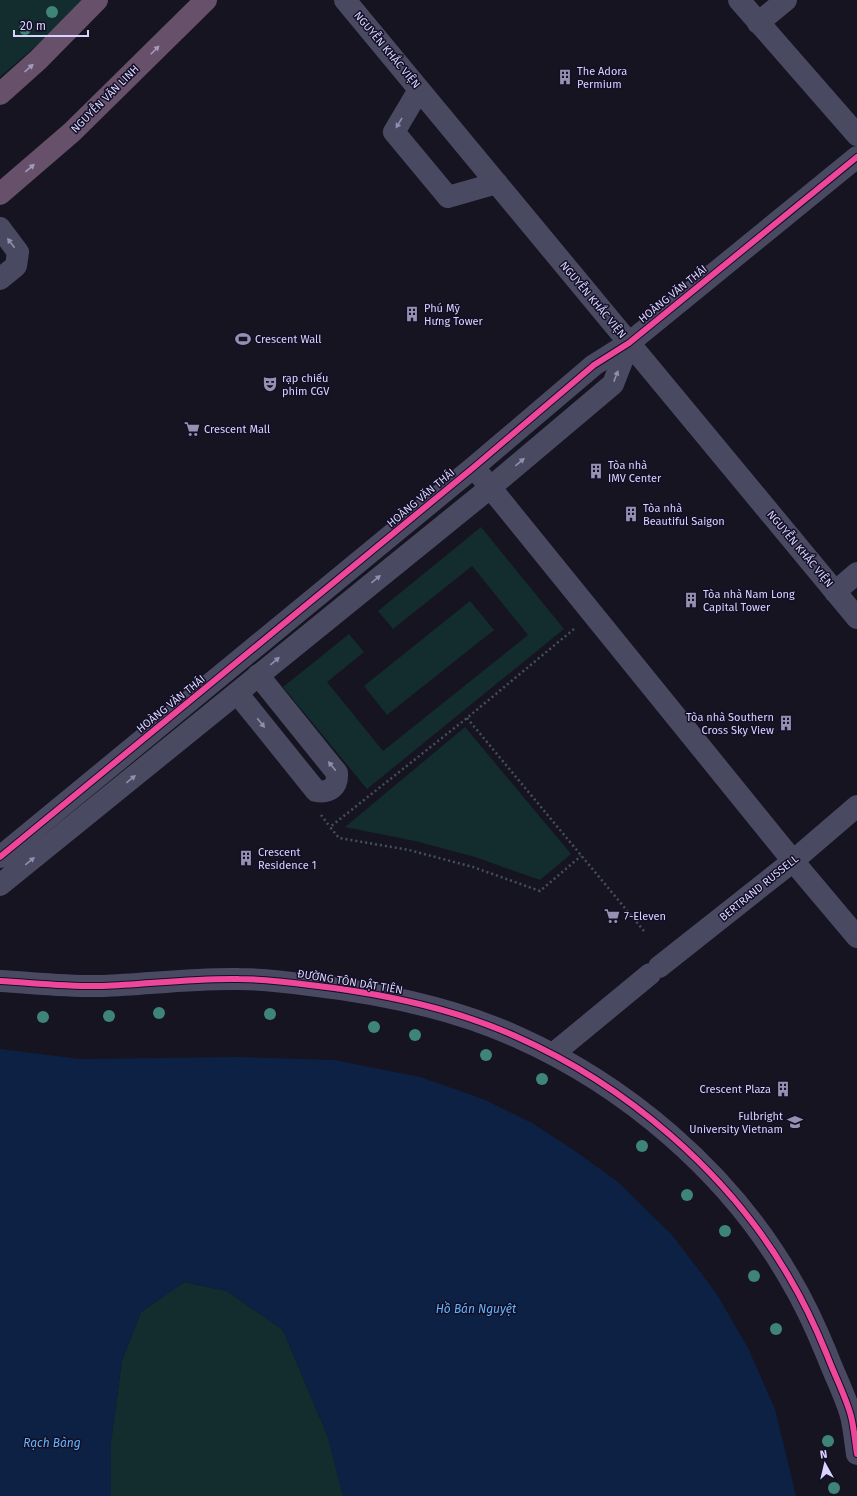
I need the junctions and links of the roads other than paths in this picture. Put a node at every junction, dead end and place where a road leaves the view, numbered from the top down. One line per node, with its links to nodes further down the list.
1 (97, 0): 8 (highway, one-way to 1)
2 (206, 0): 12 (highway, NGUYỄN VĂN LINH, one-way to 2)
3 (345, 0): 7 (street, NGUYỄN KHẮC VIỆN)
4 (739, 0): 6 (street)
5 (786, 0): 6 (street)
6 (758, 23): 9 (street)
7 (419, 90): 11 (street, NGUYỄN KHẮC VIỆN); 11 (street, one-way to 11)
8 (0, 94)
9 (857, 135)
10 (857, 157): 15 (street, HOÀNG VĂN THÁI)
11 (497, 183): 15 (street, NGUYỄN KHẮC VIỆN)
12 (0, 194)
13 (0, 228): 14 (street, one-way to 13)
14 (0, 279)
15 (629, 343): 16 (street, HOÀNG VĂN THÁI); 17 (street, HOÀNG VĂN THÁI, one-way to 15); 20 (street, NGUYỄN KHẮC VIỆN)
16 (474, 467): 17 (street); 19 (street, HOÀNG VĂN THÁI)
17 (491, 487): 21 (street, HOÀNG VĂN THÁI, one-way to 17); 27 (street)
18 (857, 573): 20 (street)
19 (332, 584): 21 (street); 26 (street, HOÀNG VĂN THÁI)
20 (835, 592): 22 (street, NGUYỄN KHẮC VIỆN)
21 (347, 603): 23 (street, HOÀNG VĂN THÁI, one-way to 21)
22 (857, 618)
23 (258, 675): 24 (street, HOÀNG VĂN THÁI); 24 (street, one-way to 23)
24 (236, 693): 28 (street, HOÀNG VĂN THÁI, one-way to 24)
25 (857, 806): 27 (street, BERTRAND RUSSELL)
26 (0, 857)
27 (793, 861): 29 (street); 31 (street, BERTRAND RUSSELL)
28 (0, 885)
29 (857, 937)
30 (0, 980): 31 (street, ĐƯỜNG TÔN DẬT TIÊN)
31 (553, 1054): 32 (street, ĐƯỜNG TÔN DẬT TIÊN)
32 (854, 1412): 33 (street, ĐƯỜNG TÔN DẬT TIÊN)
33 (857, 1454)

